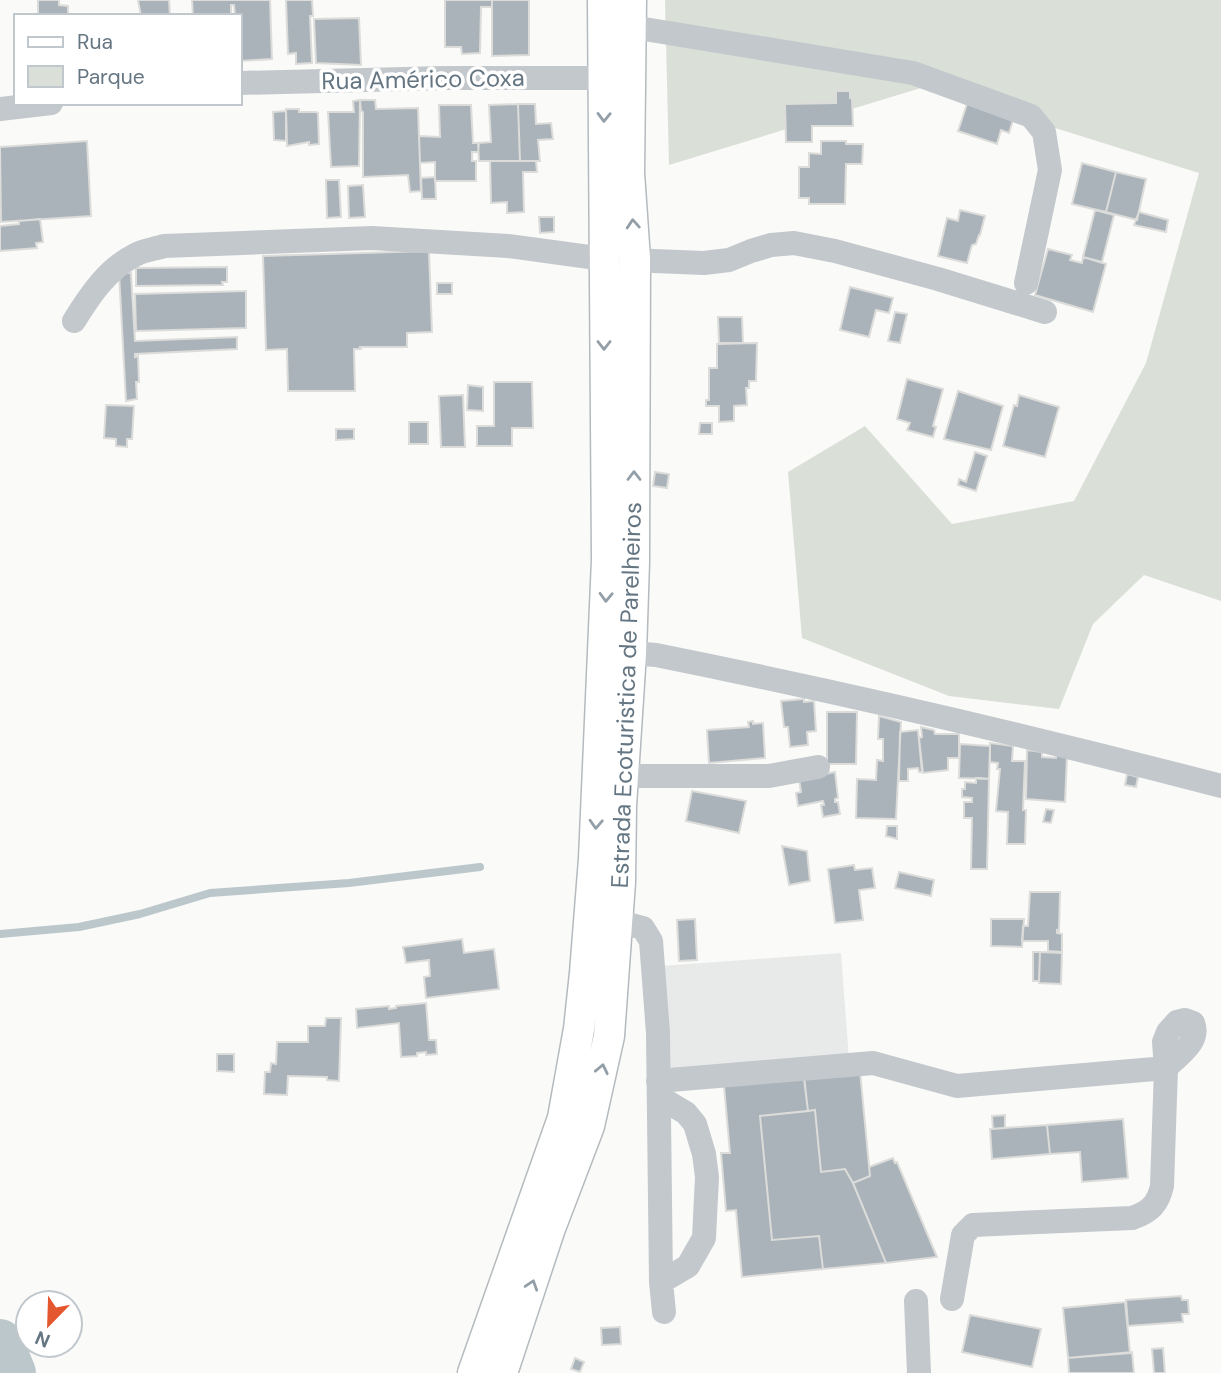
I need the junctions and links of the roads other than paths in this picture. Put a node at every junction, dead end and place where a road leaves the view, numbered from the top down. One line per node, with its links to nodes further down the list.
1 (603, 0): 3 (main road, Estrada Ecoturistica de Parelheiros)
2 (631, 13): 3 (main road, Estrada Ecoturistica de Parelheiros); 9 (street)
3 (618, 78): 4 (street, Rua Américo Coxa); 7 (main road, Estrada Ecoturistica de Parelheiros, one-way to 7); 8 (main road, Estrada Ecoturistica de Parelheiros, one-way to 3)
4 (242, 83)
5 (31, 105): 6 (street)
6 (0, 108)
7 (604, 259): 8 (street); 11 (street); 12 (main road, Estrada Ecoturistica de Parelheiros, one-way to 12)
8 (635, 259): 10 (street); 12 (main road, Estrada Ecoturistica de Parelheiros, one-way to 8)
9 (1026, 283)
10 (1045, 312)
11 (74, 321)
12 (620, 561): 13 (main road, Estrada Ecoturistica de Parelheiros); 23 (main road, Estrada Ecoturistica de Parelheiros, one-way to 23)
13 (631, 653): 15 (main road, Estrada Ecoturistica de Parelheiros); 16 (street)
14 (818, 767): 15 (street)
15 (622, 776): 17 (main road, Estrada Ecoturistica de Parelheiros)
16 (1221, 786)
17 (618, 921): 18 (street); 23 (main road, Estrada Ecoturistica de Parelheiros, one-way to 17)
18 (658, 1089): 19 (street); 19 (street); 20 (street)
19 (661, 1282): 22 (street)
20 (952, 1299)
21 (916, 1301): 26 (street)
22 (663, 1312)
23 (506, 1322): 24 (main road, Estrada Ecoturistica de Parelheiros); 25 (main road, Estrada Ecoturistica de Parelheiros)
24 (473, 1373)
25 (502, 1373)
26 (919, 1373)

